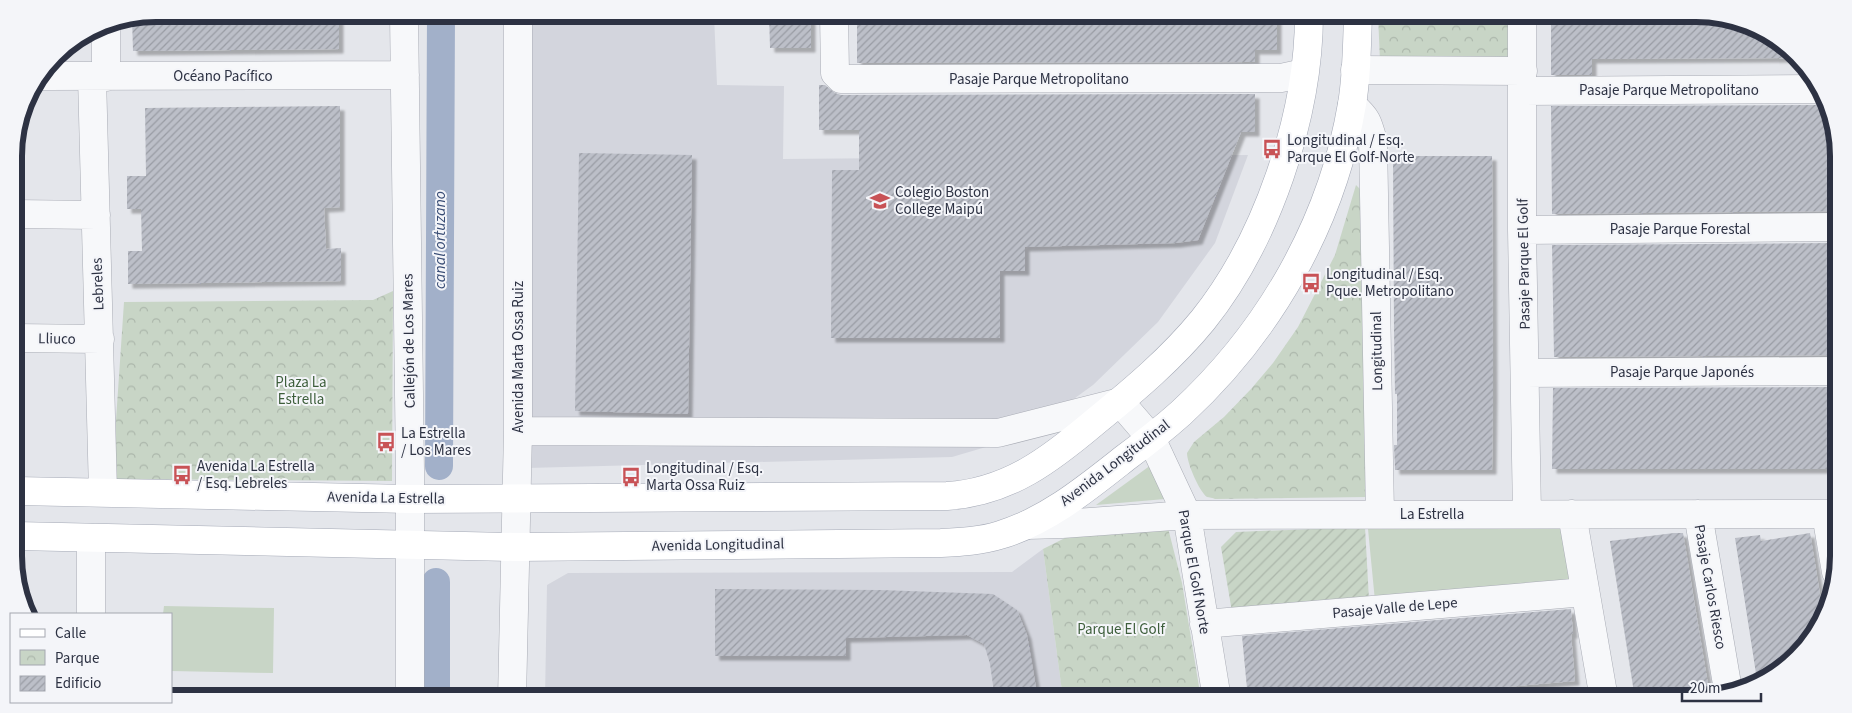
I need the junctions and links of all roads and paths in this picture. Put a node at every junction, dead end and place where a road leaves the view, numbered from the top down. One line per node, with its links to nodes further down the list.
1 (1308, 22): 9 (main road)
2 (1358, 22): 8 (main road, Avenida Longitudinal)
3 (1522, 22): 13 (street, Pasaje Parque El Golf)
4 (404, 23): 10 (street, Callejón de Los Mares)
5 (518, 23): 25 (street, Avenida Marta Ossa Ruiz)
6 (834, 23): 9 (street, Pasaje Parque Metropolitano)
7 (105, 33): 12 (street, Lebreles)
8 (1355, 70): 13 (street, Pasaje Parque Metropolitano); 15 (main road, Avenida Longitudinal)
9 (1304, 73): 24 (main road)
10 (405, 75): 12 (street, Océano Pacífico); 29 (street, Callejón de Los Mares)
11 (49, 76): 12 (street, Océano Pacífico)
12 (99, 77): 17 (street, Lebreles)
13 (1523, 81): 14 (street, Pasaje Parque Metropolitano); 19 (street, Pasaje Parque El Golf)
14 (1811, 89)
15 (1352, 105): 26 (main road, Avenida Longitudinal); 31 (street, Longitudinal)
16 (23, 214): 17 (street)
17 (96, 215): 21 (street, Lebreles)
18 (1830, 227): 19 (street, Pasaje Parque Forestal)
19 (1522, 230): 23 (street, Pasaje Parque El Golf)
20 (23, 338): 21 (street, Lliuco)
21 (100, 339): 28 (street, Lebreles)
22 (1830, 371): 23 (street, Pasaje Parque Japonés)
23 (1525, 373): 32 (street, Pasaje Parque El Golf)
24 (1120, 402): 25 (street); 26 (street, Parque El Golf Norte); 30 (main road)
25 (518, 431): 30 (street, Avenida Marta Ossa Ruiz)
26 (1151, 438): 36 (street, Parque El Golf Norte); 37 (main road, Avenida Longitudinal)
27 (22, 490): 28 (main road, Avenida La Estrella)
28 (102, 492): 29 (main road, Avenida La Estrella)
29 (410, 499): 30 (main road, Avenida La Estrella); 40 (street, Callejón de Los Mares)
30 (516, 499): 41 (street, Avenida Marta Ossa Ruiz)
31 (1380, 514): 32 (street, La Estrella); 36 (street, La Estrella)
32 (1527, 514): 33 (street, La Estrella)
33 (1572, 514): 34 (street, La Estrella); 42 (street)
34 (1698, 514): 35 (street, La Estrella); 45 (street, Pasaje Carlos Riesco)
35 (1830, 514)
36 (1187, 515): 37 (street, La Estrella); 44 (street, Parque El Golf Norte)
37 (1027, 525): 41 (main road, Avenida Longitudinal)
38 (22, 536): 39 (main road)
39 (91, 538): 40 (main road); 43 (street)
40 (410, 545): 41 (main road); 46 (street, Callejón de Los Mares)
41 (515, 547): 47 (street, Avenida Marta Ossa Ruiz)
42 (1585, 592): 44 (street, Pasaje Valle de Lepe); 49 (street)
43 (91, 613)
44 (1204, 624): 48 (street, Parque El Golf Norte)
45 (1727, 686)
46 (410, 690)
47 (512, 690)
48 (1215, 690)
49 (1602, 690)

